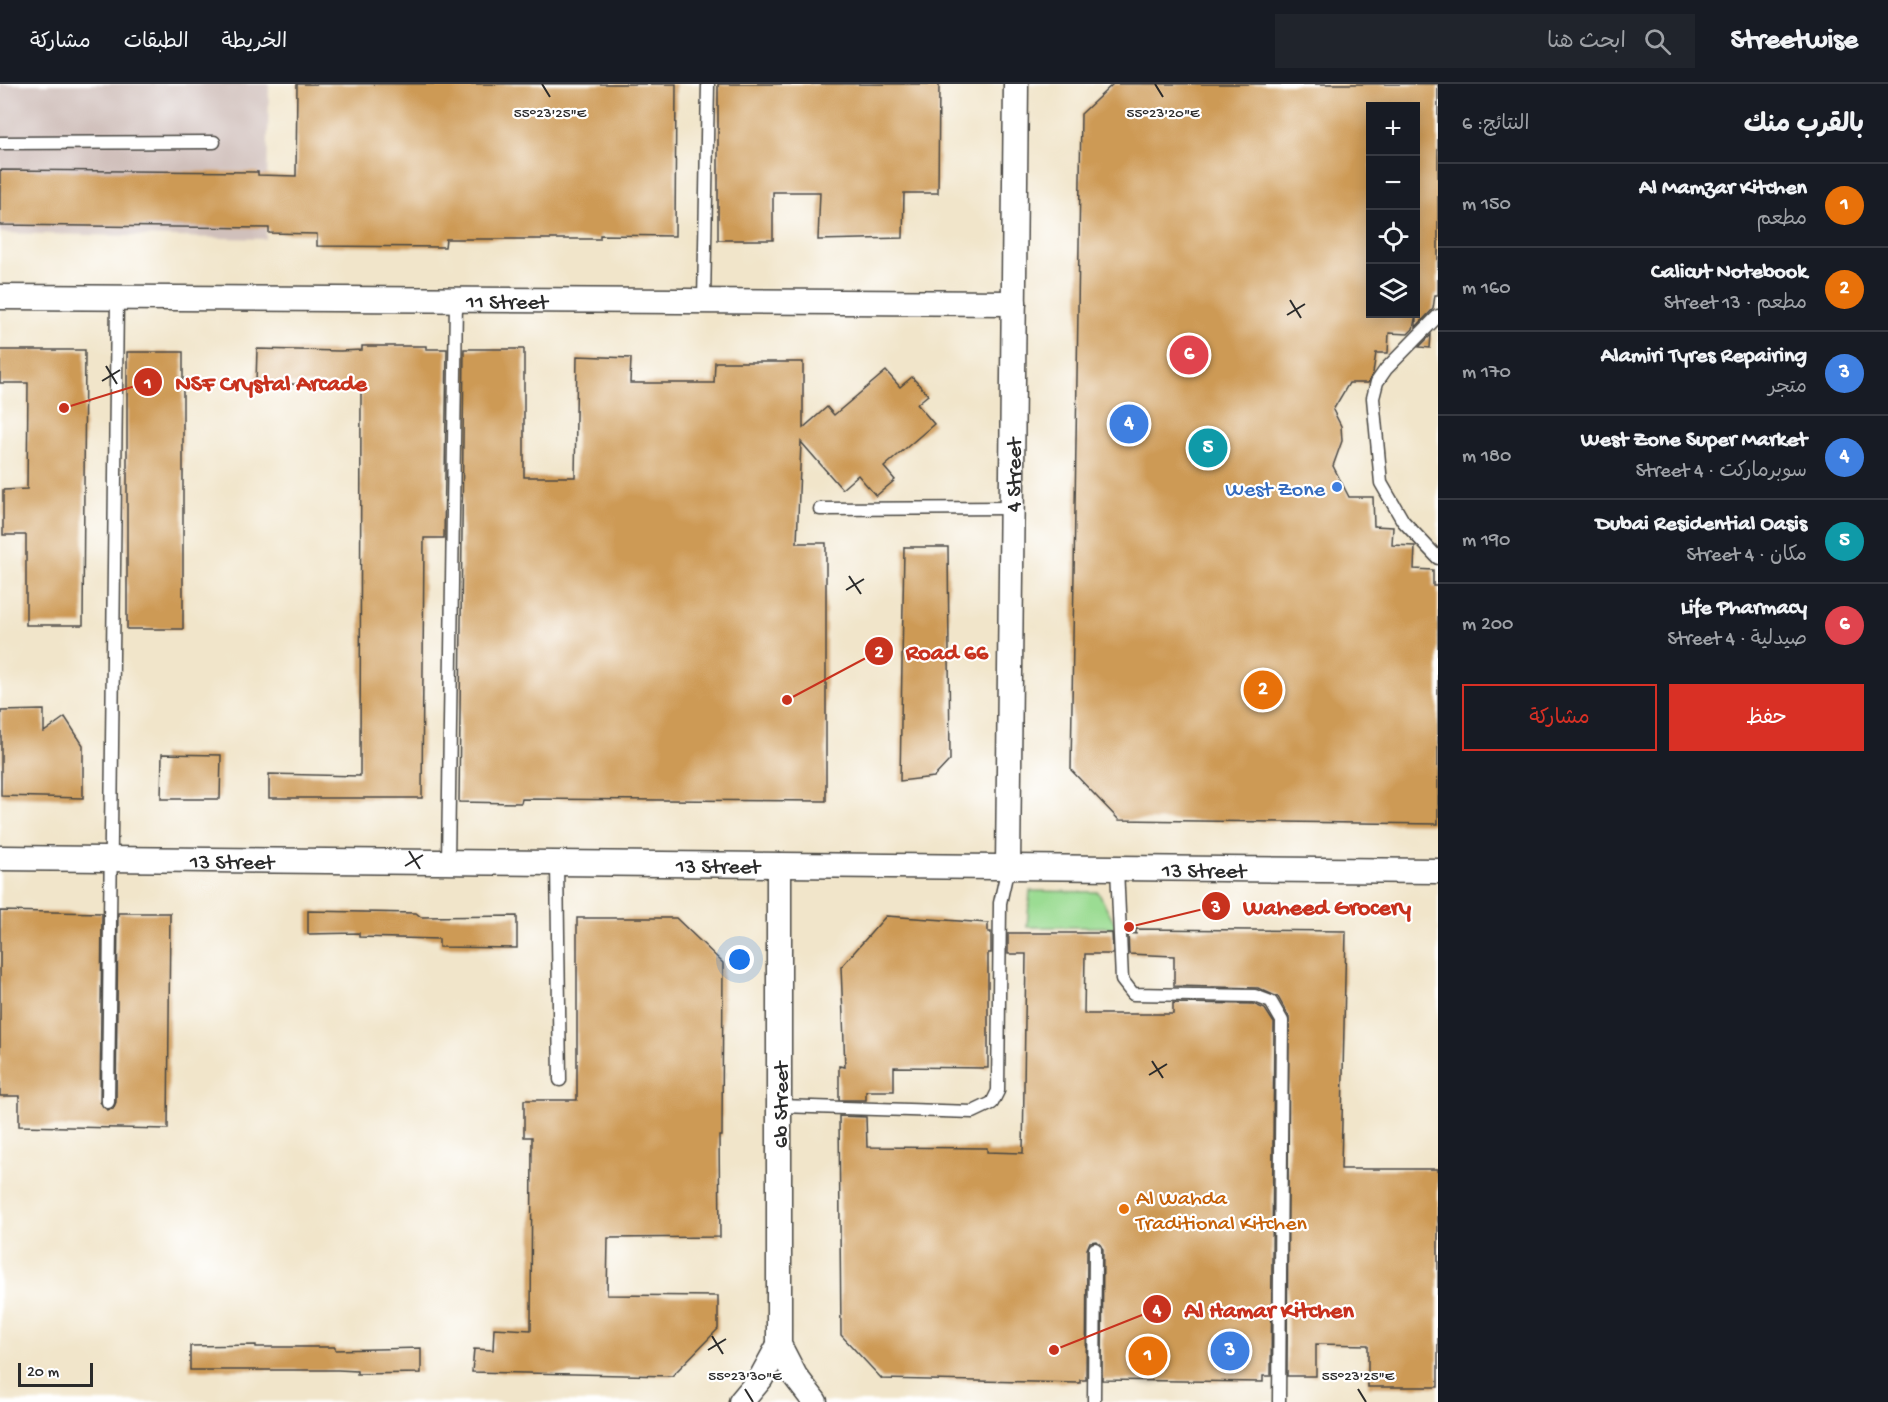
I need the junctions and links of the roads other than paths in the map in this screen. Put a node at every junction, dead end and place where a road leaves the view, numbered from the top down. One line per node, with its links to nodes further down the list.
1 (708, 84): 8 (lane)
2 (1016, 84): 9 (street, 4 Street)
3 (214, 142): 4 (lane)
4 (0, 143)
5 (0, 297): 6 (street, 11 Street)
6 (117, 298): 7 (street, 11 Street); 15 (lane)
7 (456, 301): 8 (street, 11 Street); 16 (lane)
8 (704, 302): 9 (street, 11 Street)
9 (1014, 303): 11 (street, 4 Street)
10 (1438, 316): 13 (lane)
11 (1011, 508): 12 (lane); 19 (street, 4 Street)
12 (820, 509)
13 (1438, 558)
14 (0, 858): 15 (street, 13 Street)
15 (110, 860): 16 (street, 13 Street); 23 (lane)
16 (448, 863): 17 (street, 13 Street)
17 (557, 864): 18 (street, 13 Street); 22 (lane)
18 (779, 865): 19 (street, 13 Street); 24 (street, 6b Street)
19 (1008, 867): 20 (street, 13 Street); 24 (lane)
20 (1118, 868): 21 (street, 13 Street); 30 (lane)
21 (1438, 871)
22 (560, 1080)
23 (108, 1102)
24 (780, 1106): 26 (street, 6b Street)
25 (1095, 1249): 29 (lane)
26 (779, 1345): 27 (street, 6b Street); 28 (street, 6b Street)
27 (741, 1402)
28 (815, 1402)
29 (1094, 1402)
30 (1279, 1402)

